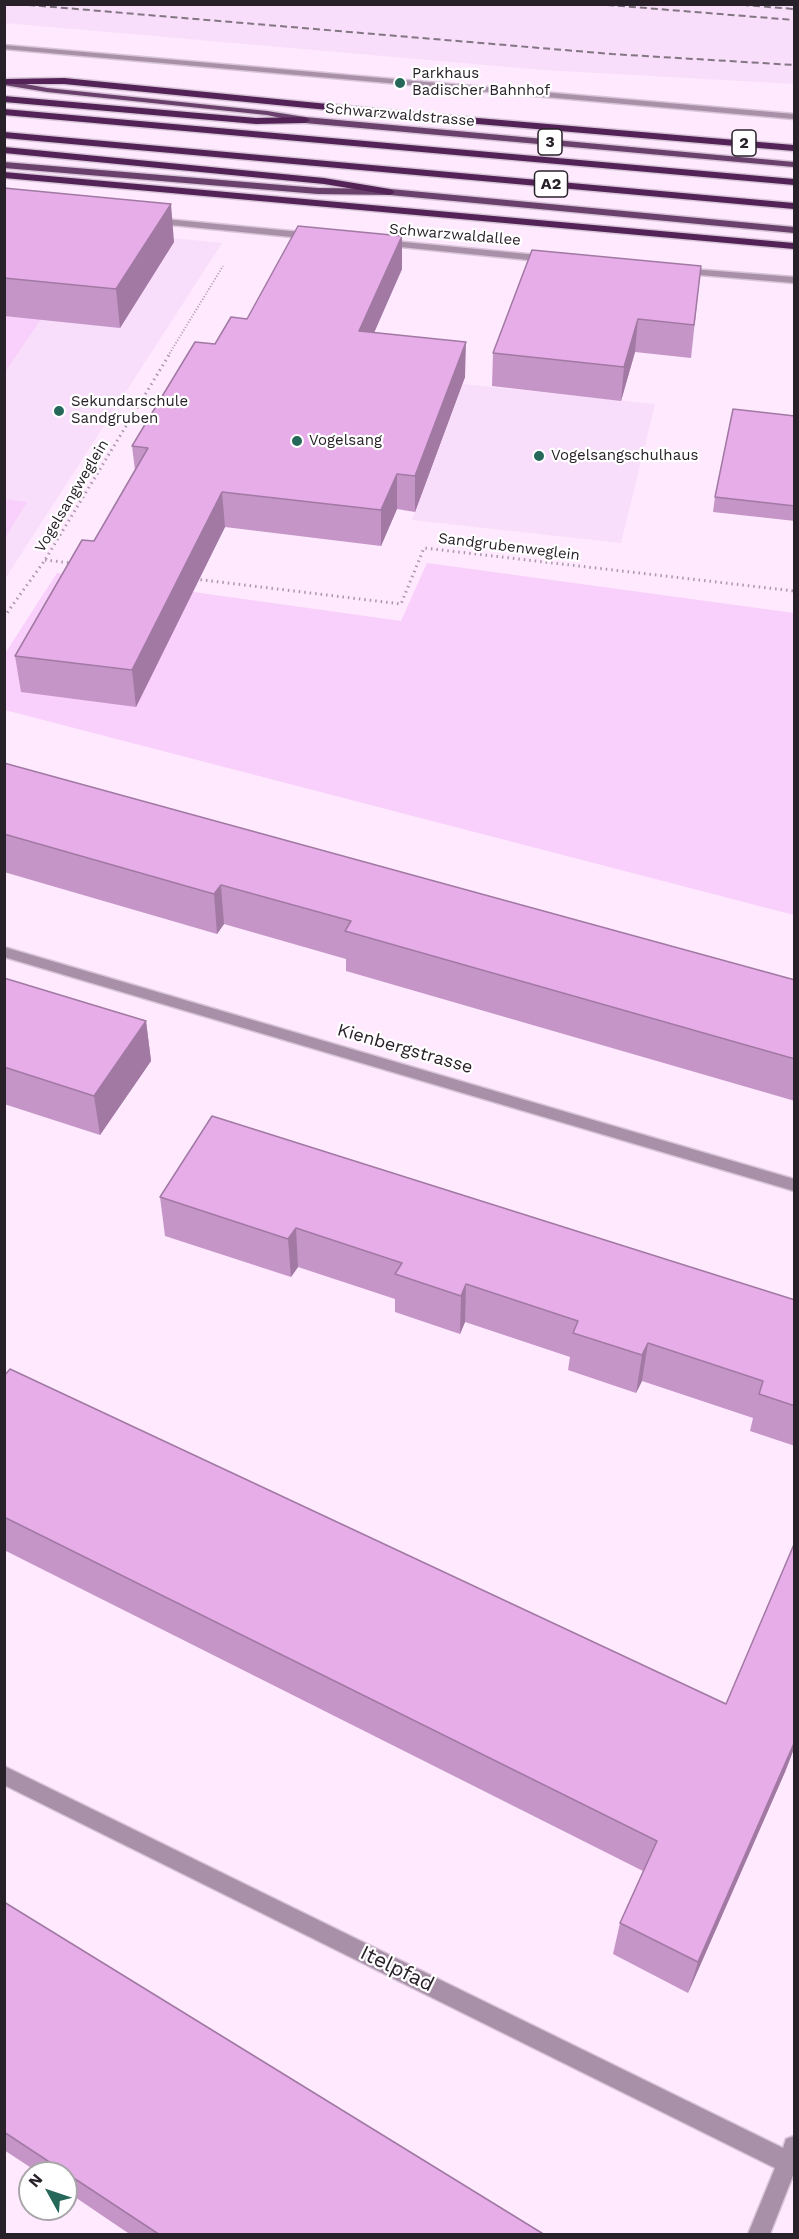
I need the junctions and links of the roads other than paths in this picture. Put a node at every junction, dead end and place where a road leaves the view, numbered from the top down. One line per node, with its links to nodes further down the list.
1 (4, 47): 5 (street)
2 (6, 82): 6 (main road, Schwarzwaldstrasse / 3); 8 (highway, 2)
3 (4, 99): 6 (highway)
4 (4, 112): 13 (highway, A2)
5 (795, 117)
6 (305, 120): 11 (main road, Schwarzwaldstrasse / 3)
7 (4, 135): 15 (highway, A2)
8 (795, 148)
9 (4, 150): 14 (highway)
10 (4, 165): 14 (main road)
11 (795, 165)
12 (4, 175): 20 (highway)
13 (795, 183)
14 (390, 192): 17 (main road)
15 (795, 206)
16 (142, 220): 18 (street)
17 (795, 230)
18 (328, 237)
19 (375, 242): 21 (street, Schwarzwaldallee)
20 (795, 246)
21 (562, 260)
22 (667, 270): 23 (street)
23 (795, 280)
24 (4, 952): 25 (street, Kienbergstrasse)
25 (795, 1185)
26 (4, 1775): 27 (street, Itelpfad)
27 (792, 2155): 28 (street)
28 (759, 2235)

